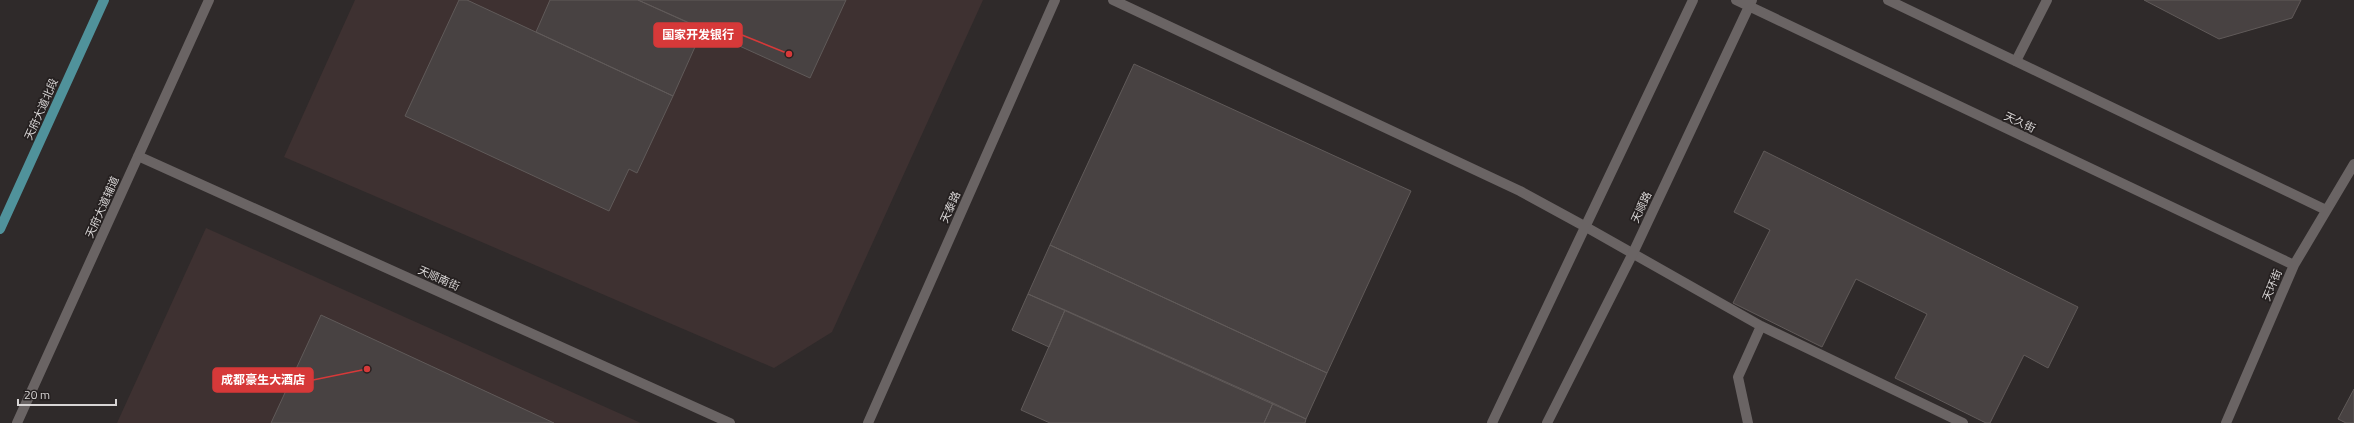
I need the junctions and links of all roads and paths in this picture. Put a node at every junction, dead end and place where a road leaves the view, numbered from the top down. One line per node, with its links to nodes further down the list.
1 (104, 0): 15 (main road, 天府大道北段)
2 (210, 0): 11 (street, 天府大道辅道)
3 (1055, 0): 21 (street, 天泰路)
4 (1113, 0): 14 (street)
5 (1693, 0): 14 (street)
6 (1736, 0): 9 (street, 天久街)
7 (1888, 0): 10 (street)
8 (2047, 0): 10 (street)
9 (1751, 3): 16 (street, 天顺路); 17 (street, 天久街)
10 (2016, 61): 13 (street)
11 (138, 156): 19 (street, 天府大道辅道); 20 (street, 天顺南街)
12 (2354, 164): 13 (street, 天环街)
13 (2326, 210): 17 (street, 天环街)
14 (1586, 227): 16 (street); 22 (street)
15 (0, 229)
16 (1633, 253): 18 (street); 23 (street, 天顺路)
17 (2294, 265): 26 (street, 天环街)
18 (1761, 326): 24 (street); 25 (street)
19 (17, 423)
20 (730, 423)
21 (868, 423)
22 (1492, 423)
23 (1547, 423)
24 (1748, 423)
25 (1963, 423)
26 (2226, 423)

